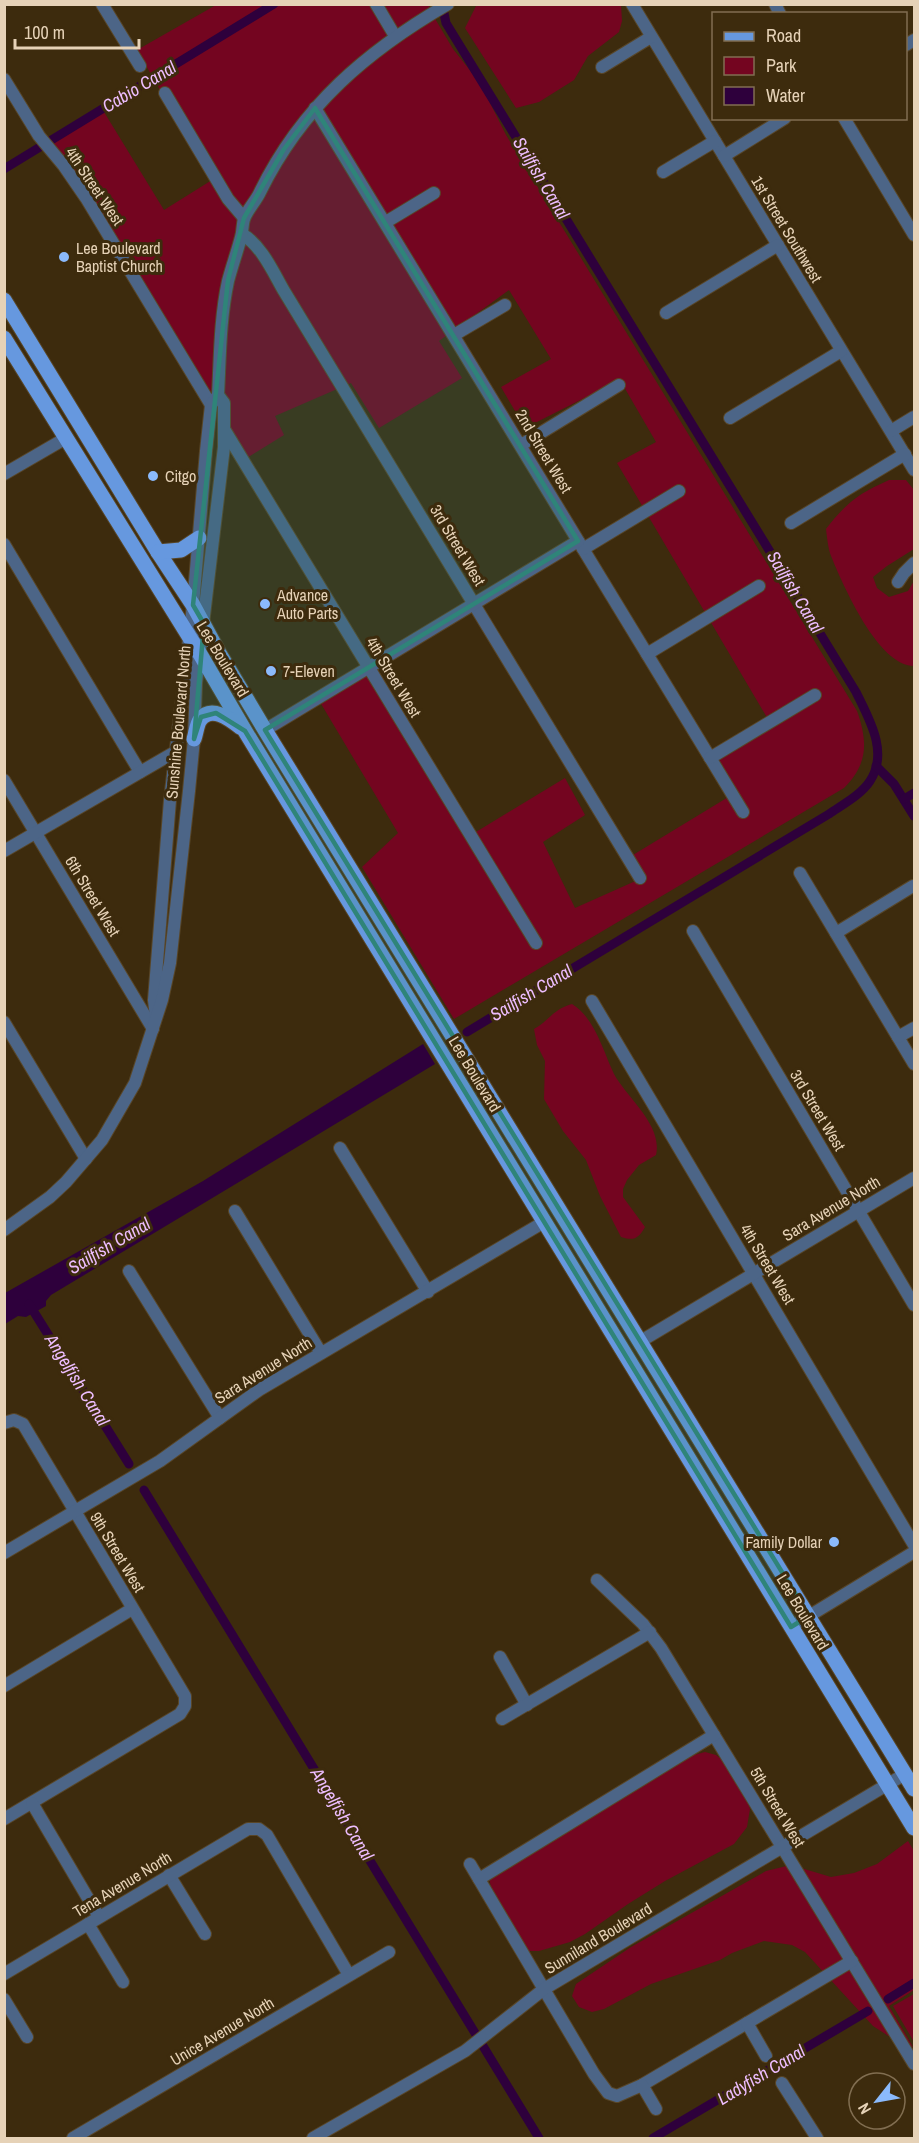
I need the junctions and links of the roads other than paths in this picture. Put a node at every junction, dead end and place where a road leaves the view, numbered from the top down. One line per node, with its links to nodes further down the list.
1 (102, 4): 7 (street)
2 (376, 4): 5 (street)
3 (448, 4): 5 (street, Sunshine Boulevard North)
4 (632, 4): 6 (street, 1st Street Southwest)
5 (395, 36): 11 (street, Sunshine Boulevard North)
6 (651, 37): 8 (street); 14 (street, 1st Street Southwest)
7 (140, 66)
8 (602, 67)
9 (4, 79): 32 (street, 4th Street West)
10 (165, 93): 18 (street)
11 (315, 108): 18 (street, Sunshine Boulevard North); 19 (street, 2nd Street West)
12 (782, 120): 15 (street)
13 (845, 120): 21 (street)
14 (715, 141): 15 (street, 1st Street Southwest); 16 (street)
15 (724, 156): 22 (street, 1st Street Southwest)
16 (663, 172)
17 (434, 193): 19 (street)
18 (244, 219): 20 (street, Sunshine Boulevard North)
19 (386, 222): 27 (street, 2nd Street West)
20 (242, 234): 32 (street, Sunshine Boulevard North); 51 (street, 3rd Street West)
21 (915, 235)
22 (778, 245): 25 (street); 29 (street, 1st Street Southwest)
23 (4, 300): 30 (main road, Lee Boulevard)
24 (505, 305): 27 (street)
25 (666, 313)
26 (4, 320): 30 (main road)
27 (454, 335): 38 (street, 2nd Street West)
28 (4, 338): 37 (main road, Lee Boulevard)
29 (841, 351): 34 (street); 36 (street, 1st Street Southwest)
30 (55, 383): 47 (main road, Lee Boulevard)
31 (619, 384): 38 (street)
32 (215, 400): 35 (street, Sunshine Boulevard North); 44 (street, Sunshine Boulevard North)
33 (915, 417): 36 (street)
34 (730, 418)
35 (224, 429): 53 (street, Sunshine Boulevard North); 57 (street, 4th Street West)
36 (891, 431): 39 (street, 1st Street Southwest)
37 (66, 438): 41 (street); 54 (main road, Lee Boulevard)
38 (521, 445): 46 (street, 2nd Street West)
39 (905, 454): 40 (street, 1st Street Southwest); 43 (street)
40 (915, 470)
41 (4, 474)
42 (679, 491): 46 (street)
43 (791, 523)
44 (199, 538): 47 (main road); 52 (street, Sunshine Boulevard North)
45 (4, 544): 64 (street)
46 (580, 545): 51 (street); 56 (street, 2nd Street West)
47 (158, 552): 52 (main road, Lee Boulevard)
48 (915, 563): 49 (street)
49 (898, 582)
50 (759, 586): 56 (street)
51 (474, 603): 57 (street); 70 (street, 3rd Street West)
52 (193, 604): 53 (main road, Lee Boulevard); 54 (street, Sunshine Boulevard North)
53 (204, 624): 55 (street, Sunshine Boulevard North); 59 (main road, Lee Boulevard)
54 (189, 636): 55 (main road, Lee Boulevard); 62 (street, Sunshine Boulevard North)
55 (200, 654): 60 (main road, Lee Boulevard); 61 (street, Sunshine Boulevard North)
56 (647, 654): 63 (street, 2nd Street West)
57 (369, 667): 59 (street); 76 (street, 4th Street West)
58 (815, 695): 63 (street)
59 (265, 730): 95 (main road, Lee Boulevard)
60 (245, 731): 61 (main road); 89 (main road, Lee Boulevard)
61 (194, 739): 71 (street, Sunshine Boulevard North)
62 (175, 752): 64 (street); 73 (street, Sunshine Boulevard North)
63 (710, 759): 66 (street, 2nd Street West)
64 (141, 772): 67 (street)
65 (4, 780): 67 (street, 6th Street West)
66 (743, 812)
67 (36, 833): 68 (street); 80 (street, 6th Street West)
68 (4, 851)
69 (801, 873): 75 (street)
70 (640, 878)
71 (179, 879): 73 (street); 77 (street, Sunshine Boulevard North)
72 (913, 886): 75 (street)
73 (162, 890): 77 (street); 80 (street, Sunshine Boulevard North)
74 (693, 932): 88 (street, 3rd Street West)
75 (836, 933): 82 (street)
76 (536, 943)
77 (170, 963): 80 (street, Sunshine Boulevard North)
78 (592, 1001): 92 (street, 4th Street West)
79 (4, 1022): 85 (street)
80 (155, 1023): 85 (street, Sunshine Boulevard North)
81 (915, 1028): 82 (street)
82 (898, 1037): 83 (street)
83 (915, 1064)
84 (340, 1148): 93 (street)
85 (86, 1159): 90 (street, Sunshine Boulevard North)
86 (915, 1178): 88 (street, Sara Avenue North)
87 (235, 1211): 96 (street)
88 (859, 1211): 92 (street, Sara Avenue North); 94 (street, 3rd Street West)
89 (544, 1222): 93 (street, Sara Avenue North); 97 (main road); 107 (main road, Lee Boulevard)
90 (4, 1230)
91 (129, 1271): 98 (street)
92 (754, 1274): 95 (street, Sara Avenue North); 101 (street, 4th Street West)
93 (428, 1292): 96 (street, Sara Avenue North)
94 (915, 1305)
95 (641, 1341): 97 (main road, Lee Boulevard)
96 (321, 1353): 98 (street, Sara Avenue North)
97 (658, 1370): 106 (main road, Lee Boulevard)
98 (220, 1418): 100 (street, Sara Avenue North)
99 (9, 1421): 100 (street, 9th Street West)
100 (74, 1512): 103 (street, Sara Avenue North); 105 (street, 9th Street West)
101 (915, 1545)
102 (915, 1552): 106 (street)
103 (4, 1554)
104 (597, 1580): 108 (street, 5th Street West)
105 (132, 1609): 110 (street); 117 (street, 9th Street West)
106 (809, 1616): 107 (street); 114 (main road, Lee Boulevard)
107 (791, 1627): 115 (main road, Lee Boulevard)
108 (650, 1632): 111 (street); 113 (street, 5th Street West)
109 (500, 1657): 111 (street)
110 (4, 1686)
111 (527, 1704): 112 (street)
112 (502, 1719)
113 (714, 1735): 120 (street, 5th Street West); 123 (street)
114 (905, 1774): 115 (street, Sunniland Boulevard); 116 (main road, Lee Boulevard)
115 (888, 1785): 119 (main road, Lee Boulevard); 120 (street, Sunniland Boulevard)
116 (915, 1789)
117 (32, 1803): 118 (street); 124 (street)
118 (4, 1819)
119 (915, 1828)
120 (783, 1847): 128 (street, 5th Street West); 132 (street, Sunniland Boulevard)
121 (470, 1864): 123 (street)
122 (169, 1875): 124 (street, Tena Avenue North); 126 (street); 130 (street, Tena Avenue North)
123 (479, 1879): 132 (street)
124 (99, 1917): 125 (street, Tena Avenue North)
125 (88, 1924): 129 (street, Tena Avenue North); 131 (street)
126 (205, 1934)
127 (389, 1952): 130 (street, Unice Avenue North)
128 (852, 1961): 134 (street); 137 (street, 5th Street West)
129 (4, 1974)
130 (349, 1975): 141 (street, Unice Avenue North)
131 (123, 1982)
132 (544, 1989): 139 (street); 142 (street, Sunniland Boulevard)
133 (4, 1999): 135 (street)
134 (747, 2024): 136 (street); 139 (street)
135 (27, 2037)
136 (766, 2056)
137 (915, 2064)
138 (782, 2083): 143 (street)
139 (642, 2085): 140 (street)
140 (656, 2109)
141 (73, 2139)
142 (313, 2139)
143 (817, 2139)

